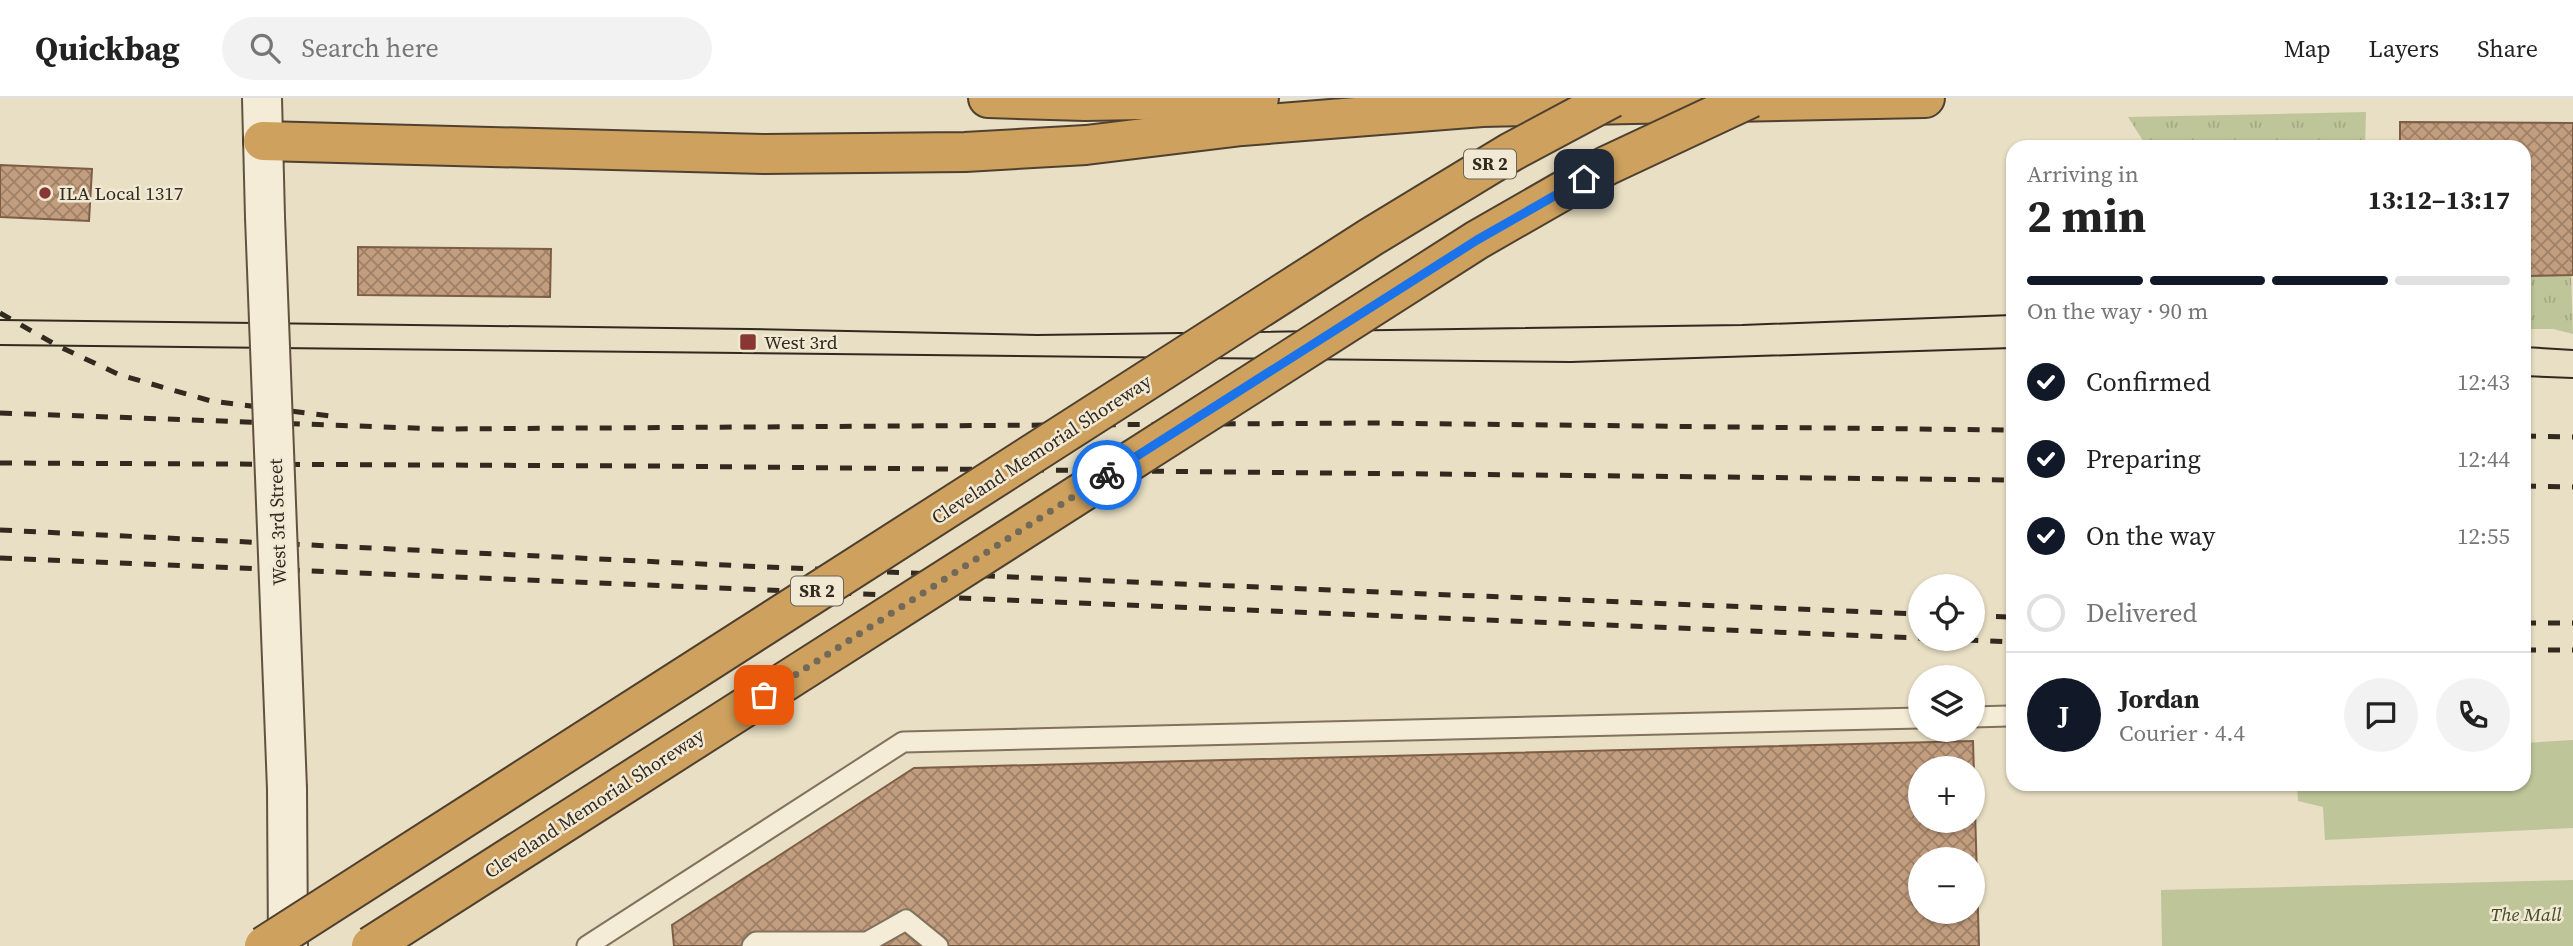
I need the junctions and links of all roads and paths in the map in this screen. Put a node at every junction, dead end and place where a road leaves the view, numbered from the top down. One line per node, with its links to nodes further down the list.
1 (988, 98): 2 (highway)
2 (1259, 98)
3 (1335, 98): 7 (highway)
4 (1612, 98): 13 (highway, Cleveland Memorial Shoreway / SR 2, bridge)
5 (1751, 98): 15 (highway, Cleveland Memorial Shoreway, bridge)
6 (1925, 98): 7 (highway)
7 (1482, 107): 8 (highway)
8 (262, 120): 14 (street, West 3rd Street, bridge)
9 (1985, 716): 10 (lane)
10 (2006, 716)
11 (1908, 718): 16 (lane)
12 (867, 944): 17 (lane); 18 (lane)
13 (264, 946)
14 (288, 946)
15 (372, 946)
16 (587, 946)
17 (752, 946)
18 (939, 946)

